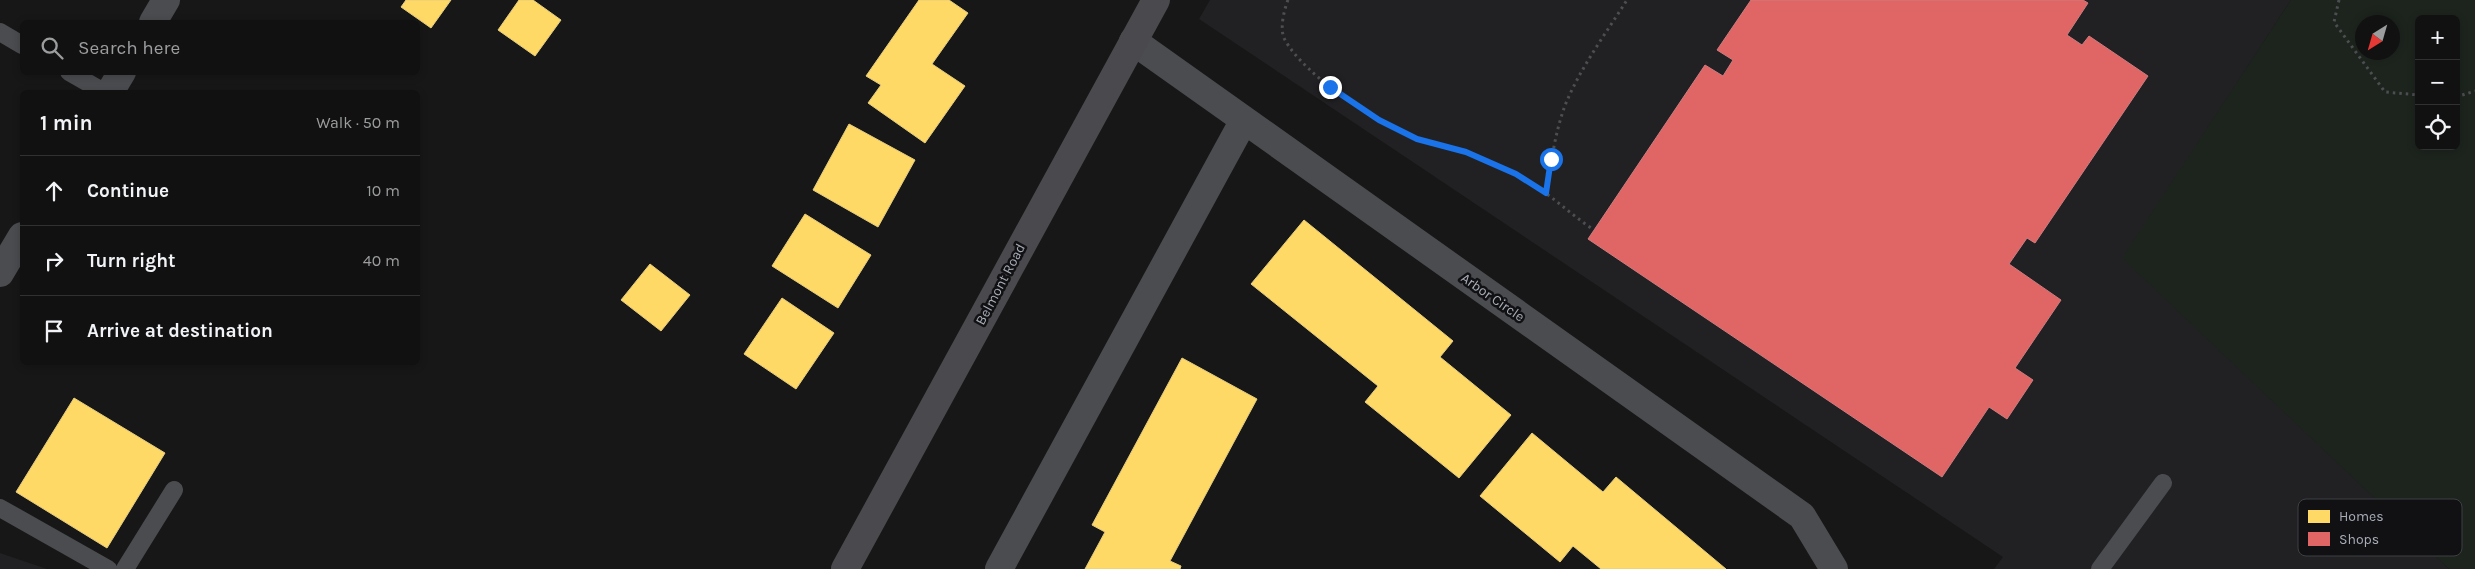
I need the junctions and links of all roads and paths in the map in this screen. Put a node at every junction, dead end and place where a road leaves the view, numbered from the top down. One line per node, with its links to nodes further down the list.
1 (166, 0): 6 (street)
2 (1156, 0): 8 (main road, Belmont Road)
3 (1288, 0): 18 (path)
4 (1626, 0): 18 (path)
5 (2339, 0): 15 (path)
6 (154, 20)
7 (0, 32): 9 (lane)
8 (1133, 41): 17 (street, Arbor Circle); 27 (main road, Belmont Road)
9 (20, 44)
10 (74, 75): 12 (lane)
11 (120, 75): 13 (street)
12 (100, 90)
13 (111, 90)
14 (2475, 91): 16 (path)
15 (2415, 95)
16 (2460, 96)
17 (1244, 120): 28 (street); 29 (street, Arbor Circle)
18 (1546, 193): 19 (path)
19 (1594, 230)
20 (20, 239): 21 (street)
21 (0, 274)
22 (2163, 483): 30 (lane)
23 (174, 490): 26 (lane)
24 (0, 508): 25 (lane)
25 (108, 569)
26 (125, 569)
27 (845, 569)
28 (999, 569)
29 (1834, 569)
30 (2100, 569)

